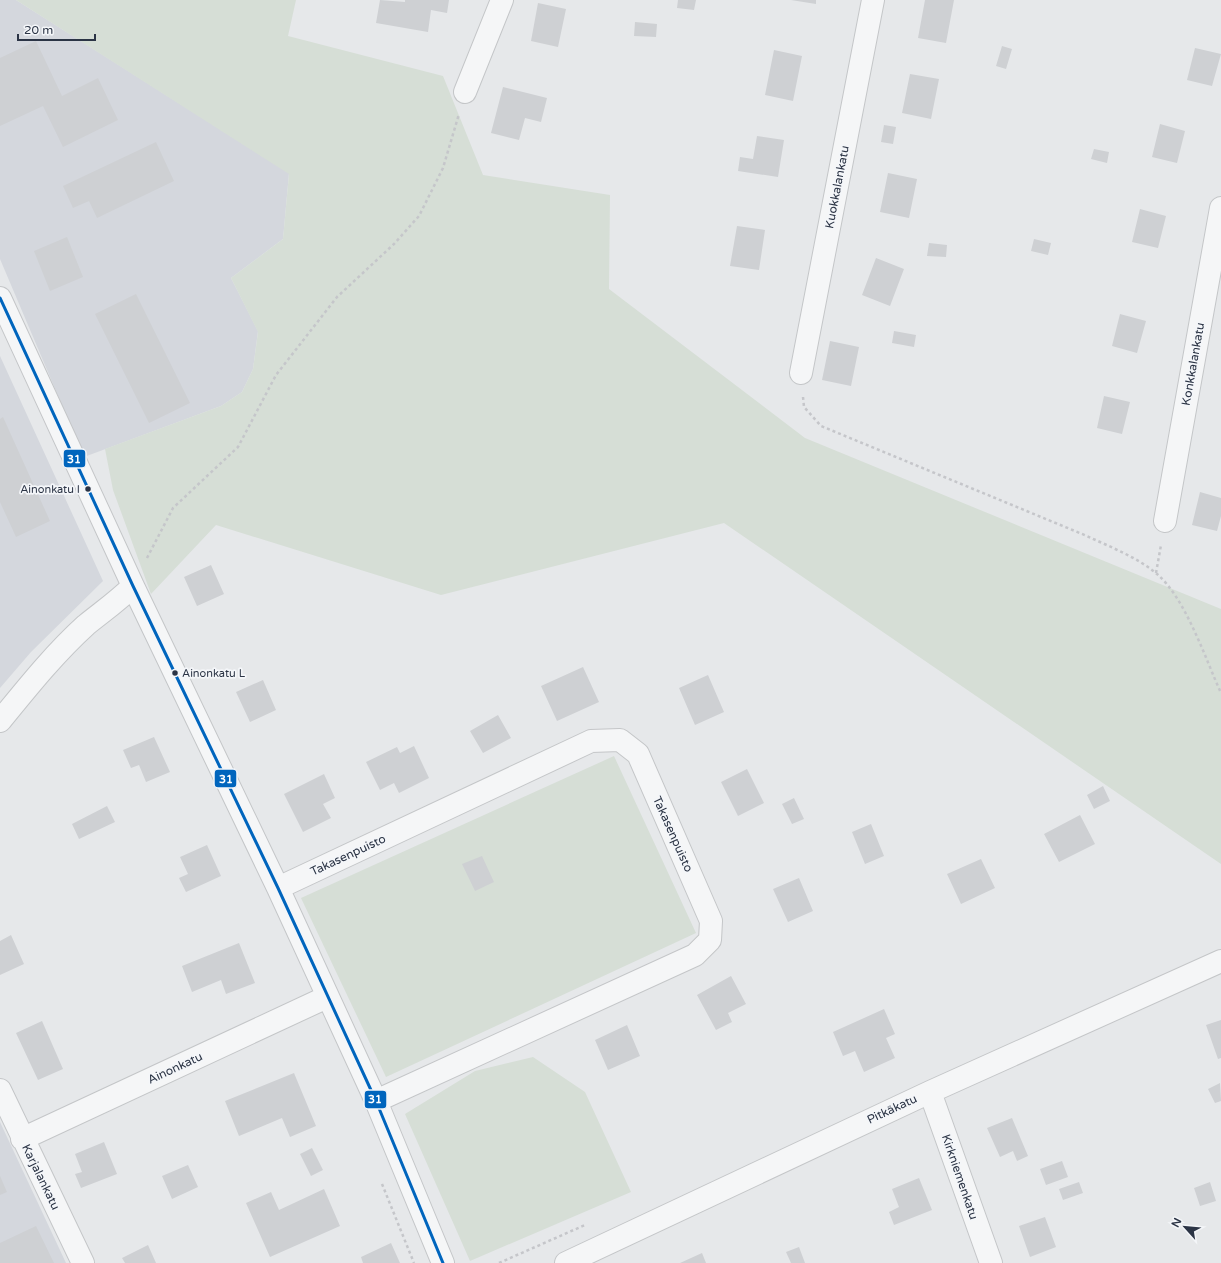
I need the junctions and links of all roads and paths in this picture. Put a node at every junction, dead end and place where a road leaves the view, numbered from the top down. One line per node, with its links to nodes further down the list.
1 (502, 0): 3 (street)
2 (874, 0): 6 (street, Kuokkalankatu)
3 (465, 92): 9 (path)
4 (1221, 208): 7 (street, Konkkalankatu)
5 (0, 298): 9 (street)
6 (801, 373): 8 (path)
7 (1165, 521): 8 (path)
8 (1156, 573): 10 (path)
9 (133, 586): 11 (street); 12 (street)
10 (1221, 693)
11 (0, 721)
12 (278, 888): 14 (street); 17 (street, Takasenpuisto)
13 (1221, 961): 16 (street, Pitkäkatu)
14 (328, 997): 17 (street); 18 (street, Ainonkatu)
15 (0, 1090): 18 (street, Karjalankatu)
16 (930, 1092): 21 (street, Pitkäkatu); 22 (street, Kirkniemenkatu)
17 (376, 1101): 20 (street)
18 (22, 1139): 19 (street, Karjalankatu)
19 (83, 1263)
20 (442, 1263)
21 (566, 1263)
22 (991, 1263)

